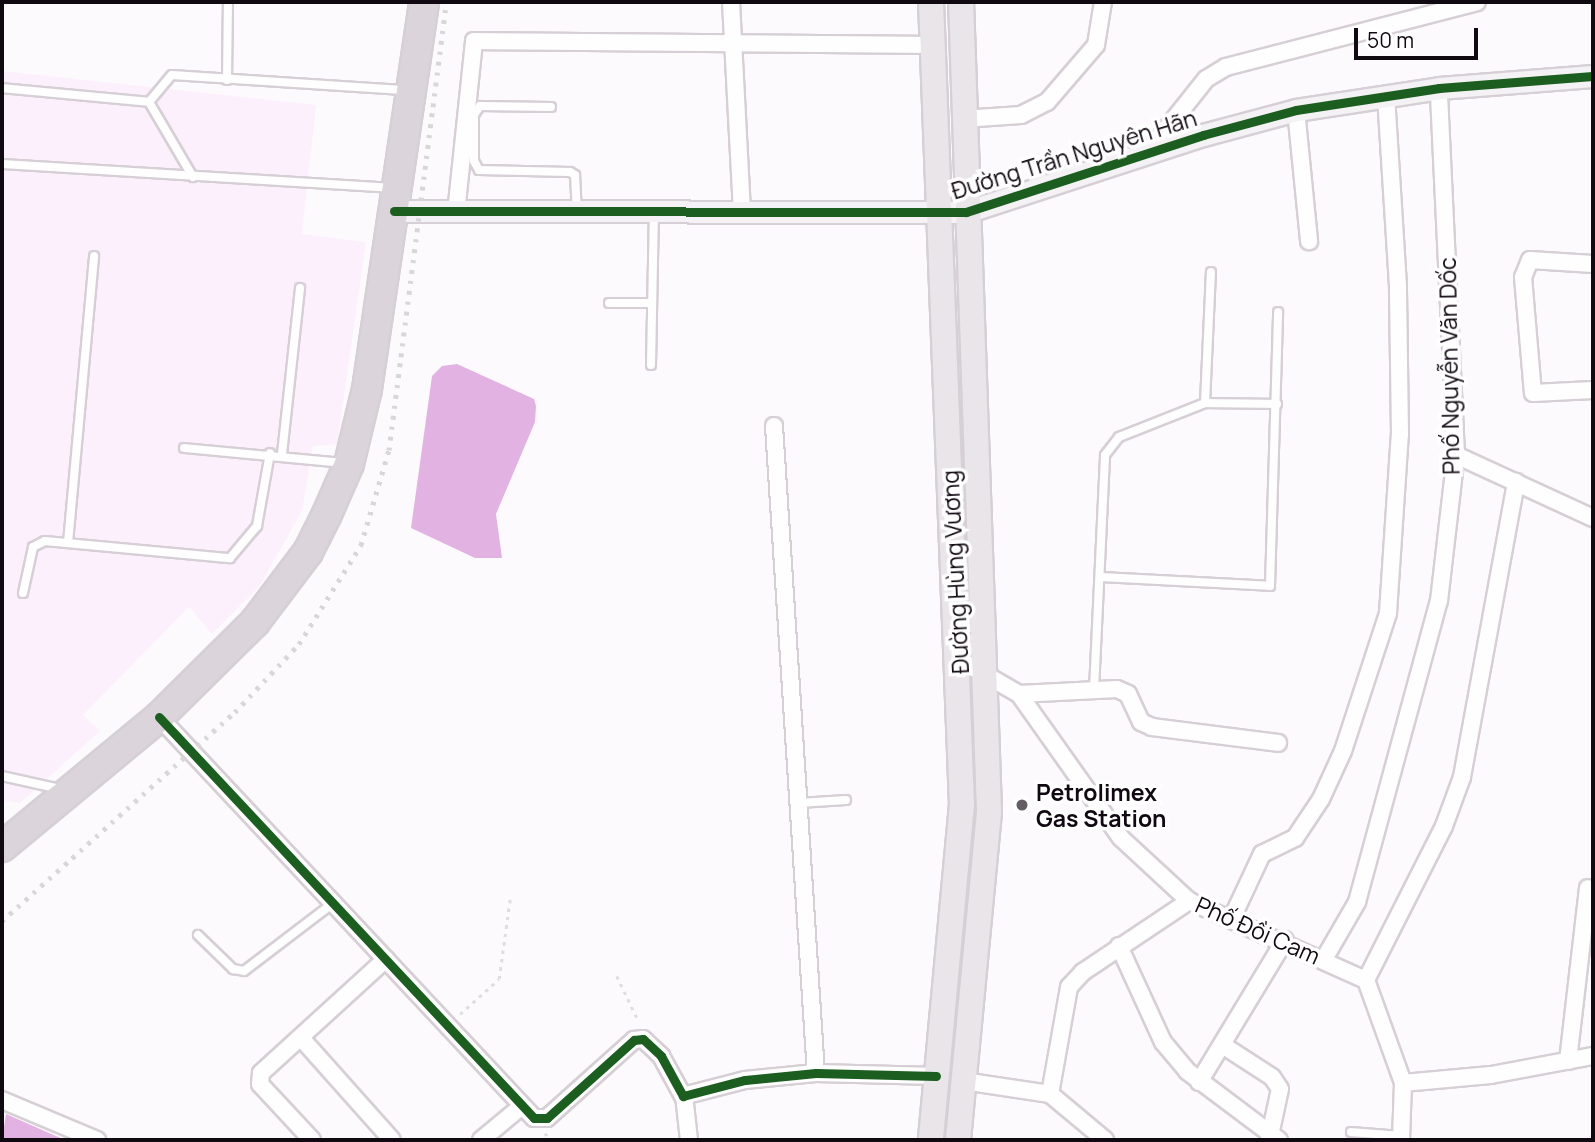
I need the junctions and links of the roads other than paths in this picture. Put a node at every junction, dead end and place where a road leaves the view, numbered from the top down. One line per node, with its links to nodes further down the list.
1 (228, 2): 11 (lane)
2 (424, 2): 14 (highway)
3 (731, 2): 8 (street)
4 (931, 2): 9 (main road, Đường Hùng Vương)
5 (961, 2): 19 (main road, Đường Hùng Vương)
6 (1103, 2): 19 (street)
7 (1477, 2): 20 (street)
8 (732, 40): 9 (street); 24 (street); 29 (street)
9 (932, 46): 26 (main road, Đường Hùng Vương)
10 (1593, 76): 13 (street, Đường Trần Nguyên Hãn)
11 (227, 80): 14 (lane); 16 (lane)
12 (2, 88): 16 (lane)
13 (1439, 88): 15 (street, Đường Trần Nguyên Hãn); 46 (street, Phố Nguyễn Văn Dốc)
14 (411, 90): 23 (highway)
15 (1386, 94): 18 (street, Đường Trần Nguyên Hãn); 67 (street)
16 (149, 102): 22 (lane)
17 (551, 107): 27 (lane)
18 (1296, 110): 20 (street, Đường Trần Nguyên Hãn); 30 (street)
19 (963, 119): 25 (main road, Đường Hùng Vương)
20 (1148, 152): 25 (street, Đường Trần Nguyên Hãn)
21 (2, 164): 22 (lane)
22 (193, 177): 23 (lane)
23 (395, 200): 24 (street, Đường Trần Nguyên Hãn); 47 (highway)
24 (456, 212): 27 (street, Đường Trần Nguyên Hãn)
25 (966, 212): 26 (street, Đường Trần Nguyên Hãn); 54 (main road, Đường Hùng Vương)
26 (937, 213): 29 (street, Đường Trần Nguyên Hãn); 53 (main road, Đường Hùng Vương)
27 (577, 214): 28 (street, Đường Trần Nguyên Hãn)
28 (654, 214): 29 (street, Đường Trần Nguyên Hãn); 36 (lane)
29 (742, 215)
30 (1309, 241)
31 (94, 256): 50 (lane)
32 (1593, 264): 39 (street)
33 (1211, 272): 40 (lane)
34 (300, 288): 45 (lane)
35 (609, 303): 36 (lane)
36 (652, 303): 38 (lane)
37 (1278, 312): 41 (lane)
38 (651, 365)
39 (1593, 390)
40 (1205, 403): 41 (lane); 51 (lane)
41 (1277, 404): 51 (lane)
42 (774, 426): 62 (street)
43 (184, 447): 44 (lane)
44 (270, 453): 45 (lane); 50 (lane)
45 (282, 453): 47 (lane)
46 (1456, 455): 48 (street); 72 (street, Phố Nguyễn Văn Dốc)
47 (349, 464): 57 (highway)
48 (1516, 482): 49 (street); 73 (street)
49 (1593, 518)
50 (68, 543): 52 (lane)
51 (1100, 577): 55 (lane)
52 (23, 593)
53 (960, 660): 54 (street, Phố Đồi Cam); 79 (main road, Đường Hùng Vương)
54 (987, 673): 56 (street, Phố Đồi Cam); 80 (main road, Đường Hùng Vương)
55 (1094, 690): 56 (street); 58 (street)
56 (1019, 694): 65 (street, Phố Đồi Cam)
57 (159, 717): 60 (highway); 66 (street)
58 (1278, 743)
59 (2, 776): 60 (lane)
60 (71, 791): 63 (highway)
61 (846, 800): 62 (lane)
62 (799, 803): 78 (street)
63 (2, 847)
64 (1588, 888): 77 (street)
65 (1189, 901): 67 (street, Phố Đồi Cam); 70 (street)
66 (332, 904): 68 (lane); 71 (street)
67 (1232, 918): 69 (street, Phố Đồi Cam)
68 (198, 935)
69 (1285, 940): 72 (street, Phố Đồi Cam); 75 (street)
70 (1119, 946): 81 (street); 83 (street)
71 (386, 959): 74 (street); 86 (street)
72 (1324, 959): 73 (street, Phố Đồi Cam)
73 (1366, 980): 82 (street)
74 (302, 1039): 91 (street); 92 (street)
75 (1224, 1046): 81 (street); 89 (street)
76 (1593, 1056): 77 (street)
77 (1568, 1061): 82 (street)
78 (816, 1073): 79 (street); 84 (street)
79 (936, 1076): 95 (main road, Đường Hùng Vương)
80 (963, 1081): 83 (street); 96 (main road, Đường Hùng Vương)
81 (1199, 1082): 89 (street)
82 (1403, 1083): 88 (street)
83 (1050, 1094): 97 (street)
84 (684, 1095): 86 (street); 94 (street)
85 (2, 1100): 90 (street)
86 (522, 1106): 93 (street)
87 (1352, 1132): 88 (lane)
88 (1401, 1138)
89 (1273, 1139)
90 (97, 1140)
91 (312, 1140)
92 (392, 1140)
93 (481, 1140)
94 (689, 1140)
95 (931, 1140)
96 (958, 1140)
97 (1105, 1140)

